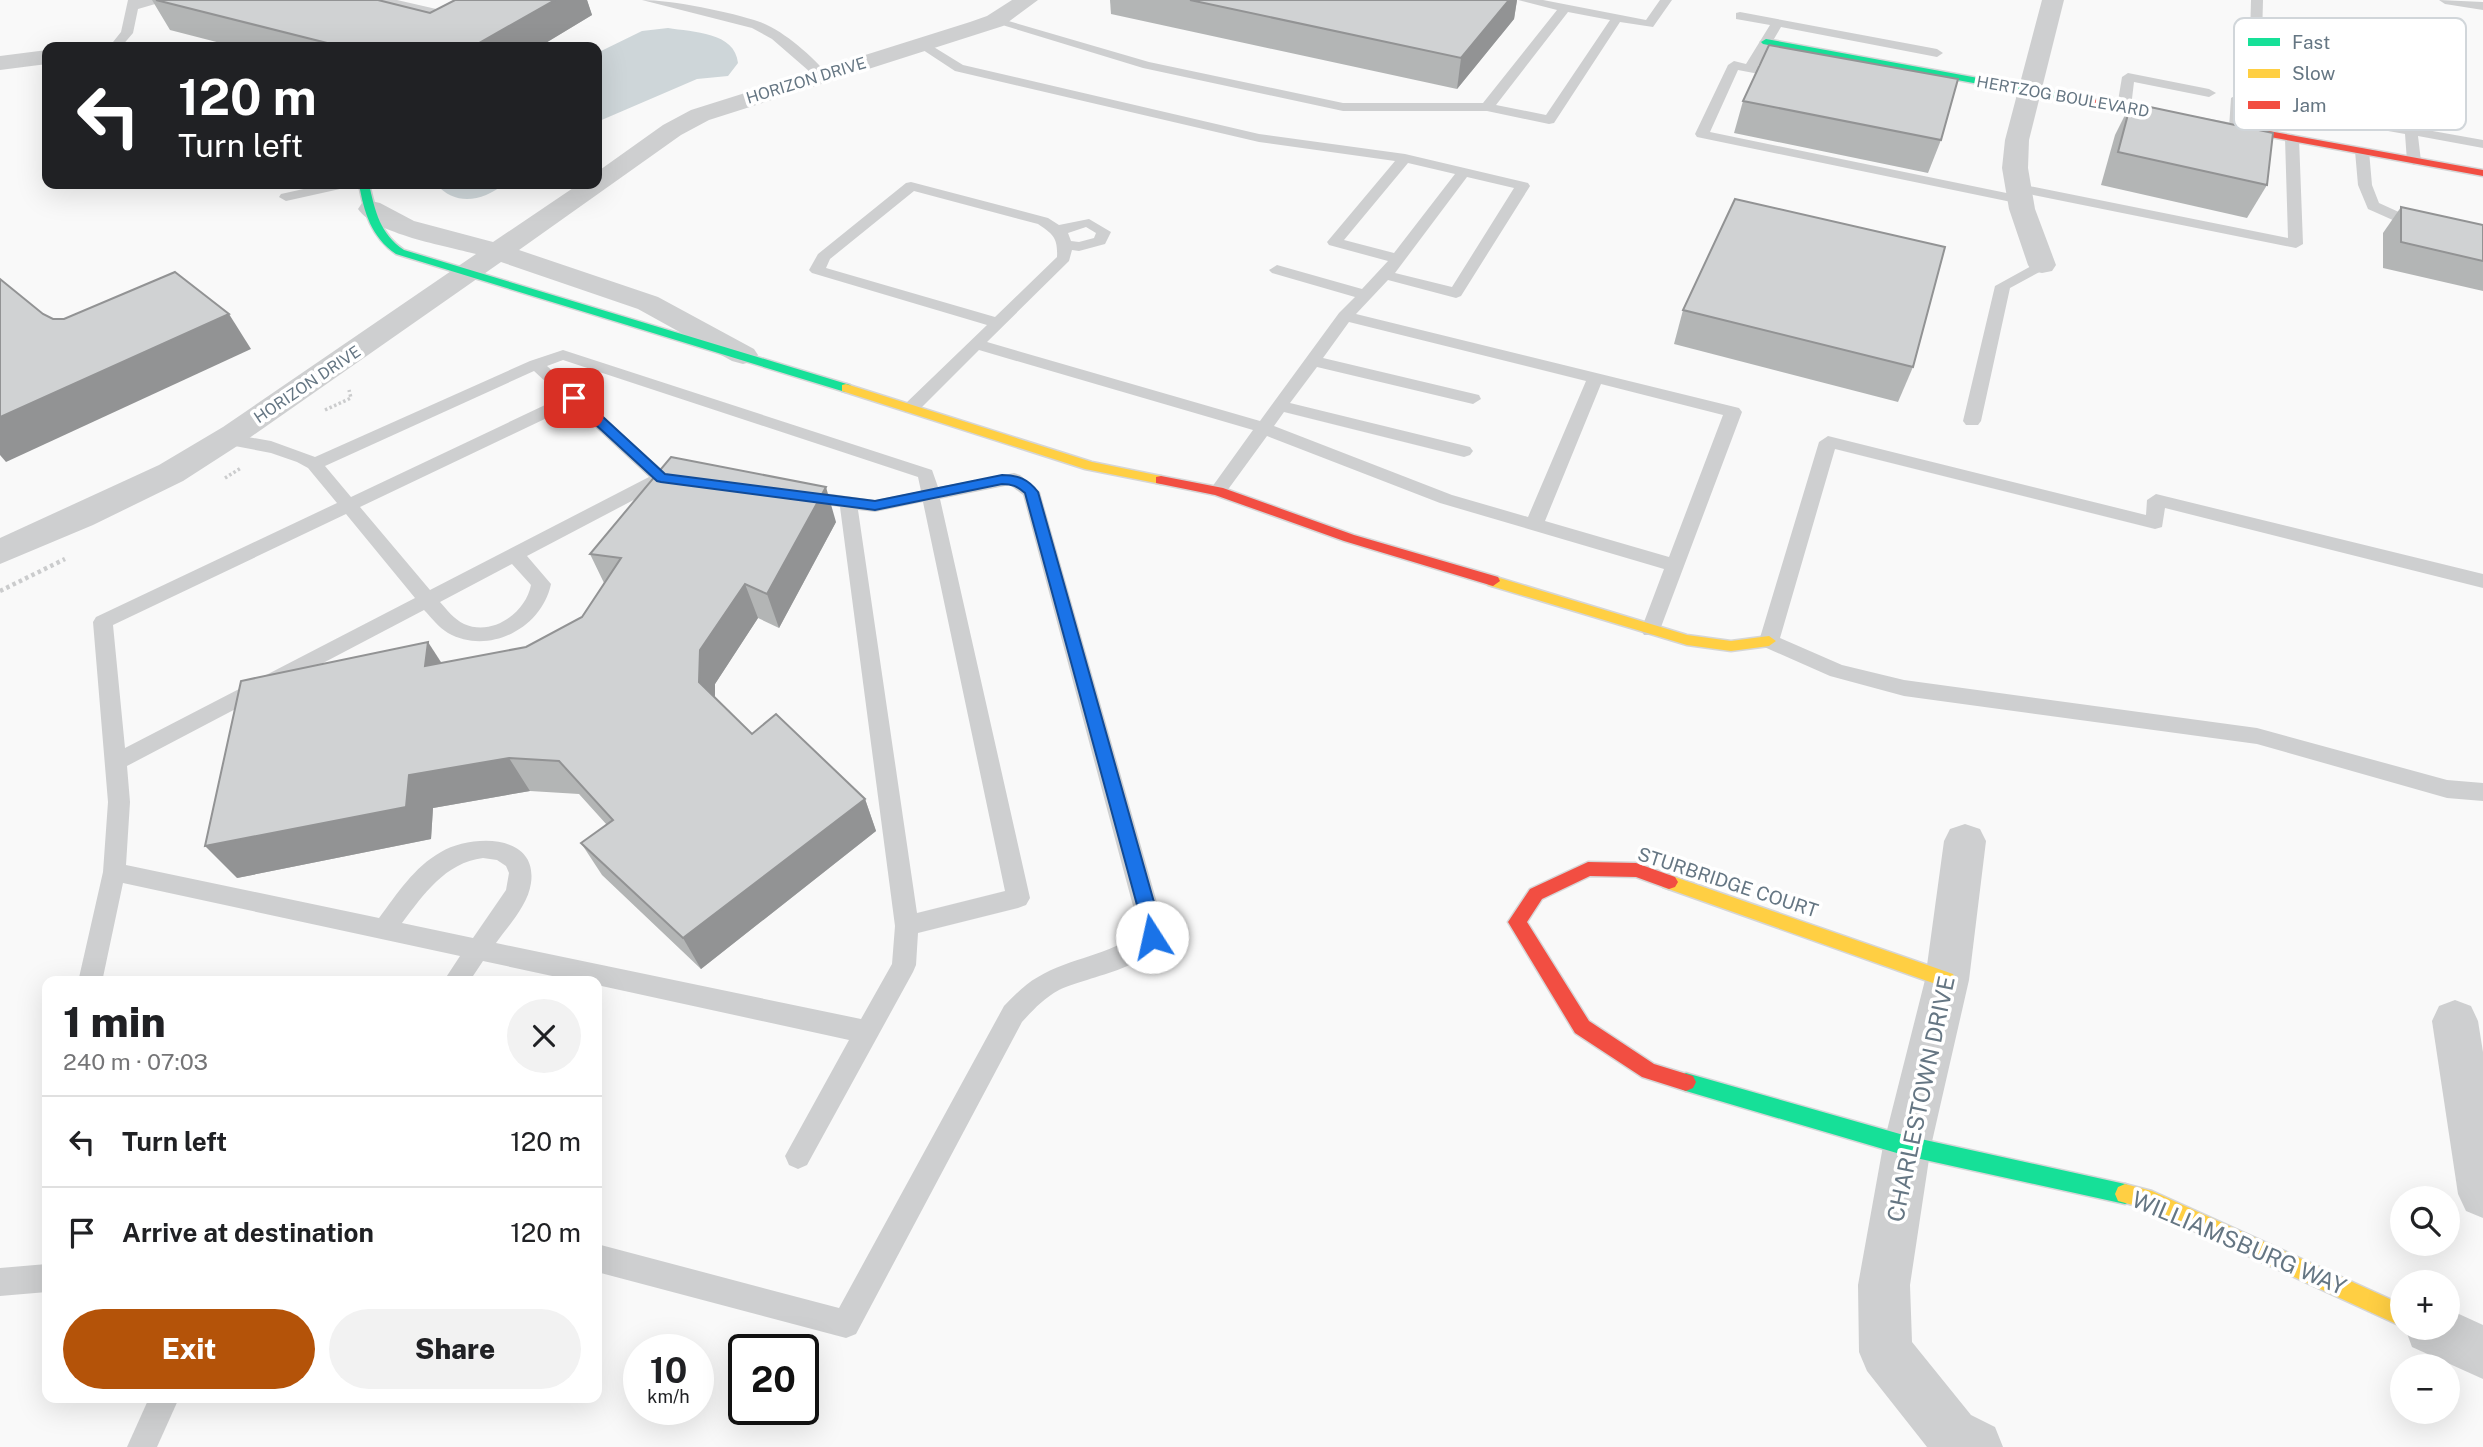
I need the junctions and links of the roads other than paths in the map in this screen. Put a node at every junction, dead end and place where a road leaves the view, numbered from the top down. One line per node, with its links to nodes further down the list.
1 (163, 0): 11 (lane)
2 (381, 0): 3 (lane)
3 (475, 0)
4 (648, 0): 27 (lane)
5 (1027, 0): 17 (street, HORIZON DRIVE)
6 (1524, 0): 13 (lane)
7 (1666, 0): 15 (lane)
8 (2053, 0): 30 (street)
9 (2258, 0): 16 (lane)
10 (2445, 0): 12 (lane)
11 (133, 4): 19 (lane)
12 (2483, 6)
13 (1565, 8): 15 (lane); 32 (lane)
14 (1740, 16): 18 (lane)
15 (1617, 18): 32 (lane)
16 (2257, 18)
17 (995, 21): 21 (street, HORIZON DRIVE); 32 (lane)
18 (1777, 23): 20 (lane); 22 (lane)
19 (119, 42)
20 (1766, 42): 25 (street, HERTZOG BOULEVARD); 26 (lane)
21 (924, 44): 27 (street, HORIZON DRIVE); 41 (lane)
22 (1937, 53)
23 (42, 58): 24 (street)
24 (0, 64)
25 (1906, 67): 29 (lane); 30 (street, HERTZOG BOULEVARD)
26 (1750, 68): 28 (lane); 48 (lane)
27 (822, 75): 45 (street, HORIZON DRIVE)
28 (1804, 78)
29 (1901, 87)
30 (2030, 90): 33 (street, HERTZOG BOULEVARD); 48 (street)
31 (2209, 93): 33 (lane)
32 (1487, 107)
33 (2124, 107): 34 (street, HERTZOG BOULEVARD)
34 (2234, 128)
35 (2247, 130): 38 (street, HERTZOG BOULEVARD)
36 (2406, 130): 37 (lane)
37 (2411, 131): 39 (lane); 42 (lane)
38 (2292, 138): 40 (street, HERTZOG BOULEVARD); 48 (lane)
39 (2483, 145)
40 (2362, 151): 42 (street, HERTZOG BOULEVARD); 51 (lane)
41 (1405, 158): 43 (lane); 53 (lane)
42 (2414, 161): 44 (street, HERTZOG BOULEVARD)
43 (1464, 172): 53 (lane); 57 (lane)
44 (2483, 173)
45 (602, 180)
46 (322, 189): 49 (lane)
47 (590, 189): 52 (street, HORIZON DRIVE)
48 (2020, 194): 54 (street)
49 (286, 197)
50 (367, 197): 52 (street); 56 (street)
51 (2435, 232)
52 (499, 253): 56 (street, HORIZON DRIVE); 62 (street)
53 (1397, 259): 57 (lane)
54 (2042, 265): 70 (lane)
55 (1277, 270): 58 (lane)
56 (470, 274): 62 (street); 72 (street, HORIZON DRIVE)
57 (1385, 275): 58 (lane)
58 (1365, 295): 59 (lane)
59 (1345, 316): 63 (lane); 65 (lane)
60 (998, 323): 60 (lane); 61 (lane)
61 (976, 344): 69 (lane); 71 (lane)
62 (743, 355): 69 (street)
63 (1312, 361): 67 (lane); 68 (lane)
64 (536, 364): 66 (lane); 74 (lane); 79 (lane)
65 (1595, 378): 82 (lane); 85 (lane)
66 (574, 398): 75 (lane); 81 (lane)
67 (1473, 399)
68 (1280, 406): 71 (lane); 73 (lane)
69 (911, 408): 77 (street)
70 (1972, 421)
71 (1264, 428): 77 (lane); 82 (lane)
72 (225, 439): 74 (lane); 83 (street, HORIZON DRIVE)
73 (1464, 451)
74 (314, 464): 81 (lane)
75 (661, 478): 76 (lane); 84 (lane)
76 (701, 483)
77 (1218, 491): 88 (street)
78 (781, 493): 80 (lane)
79 (930, 494): 80 (lane); 94 (lane); 105 (lane)
80 (848, 502): 94 (lane)
81 (348, 505): 87 (lane); 90 (lane)
82 (1534, 525): 85 (lane)
83 (0, 552)
84 (514, 553): 87 (lane); 87 (lane)
85 (1676, 566): 88 (lane)
86 (2483, 581): 89 (lane)
87 (427, 599): 90 (lane)
88 (1651, 630): 89 (street)
89 (1769, 641): 91 (lane)
90 (116, 762): 93 (lane)
91 (2483, 792)
92 (1965, 841): 99 (street, CHARLESTOWN DRIVE)
93 (114, 872): 95 (lane); 97 (lane)
94 (907, 926): 101 (lane)
95 (384, 929): 96 (lane); 96 (lane)
96 (479, 949): 98 (lane); 101 (lane)
97 (91, 976)
98 (459, 976)
99 (1947, 980): 102 (street, CHARLESTOWN DRIVE); 102 (street, STURBRIDGE COURT)
100 (2455, 1021): 104 (street)
101 (867, 1032): 103 (lane)
102 (1907, 1146): 108 (street, WILLIAMSBURG WAY); 113 (street, CHARLESTOWN DRIVE)
103 (798, 1156)
104 (2483, 1194)
105 (602, 1259)
106 (42, 1278): 107 (lane)
107 (0, 1282)
108 (2390, 1309)
109 (2457, 1340): 110 (street)
110 (2483, 1352)
111 (162, 1403): 112 (lane)
112 (142, 1447)
113 (1975, 1447)

